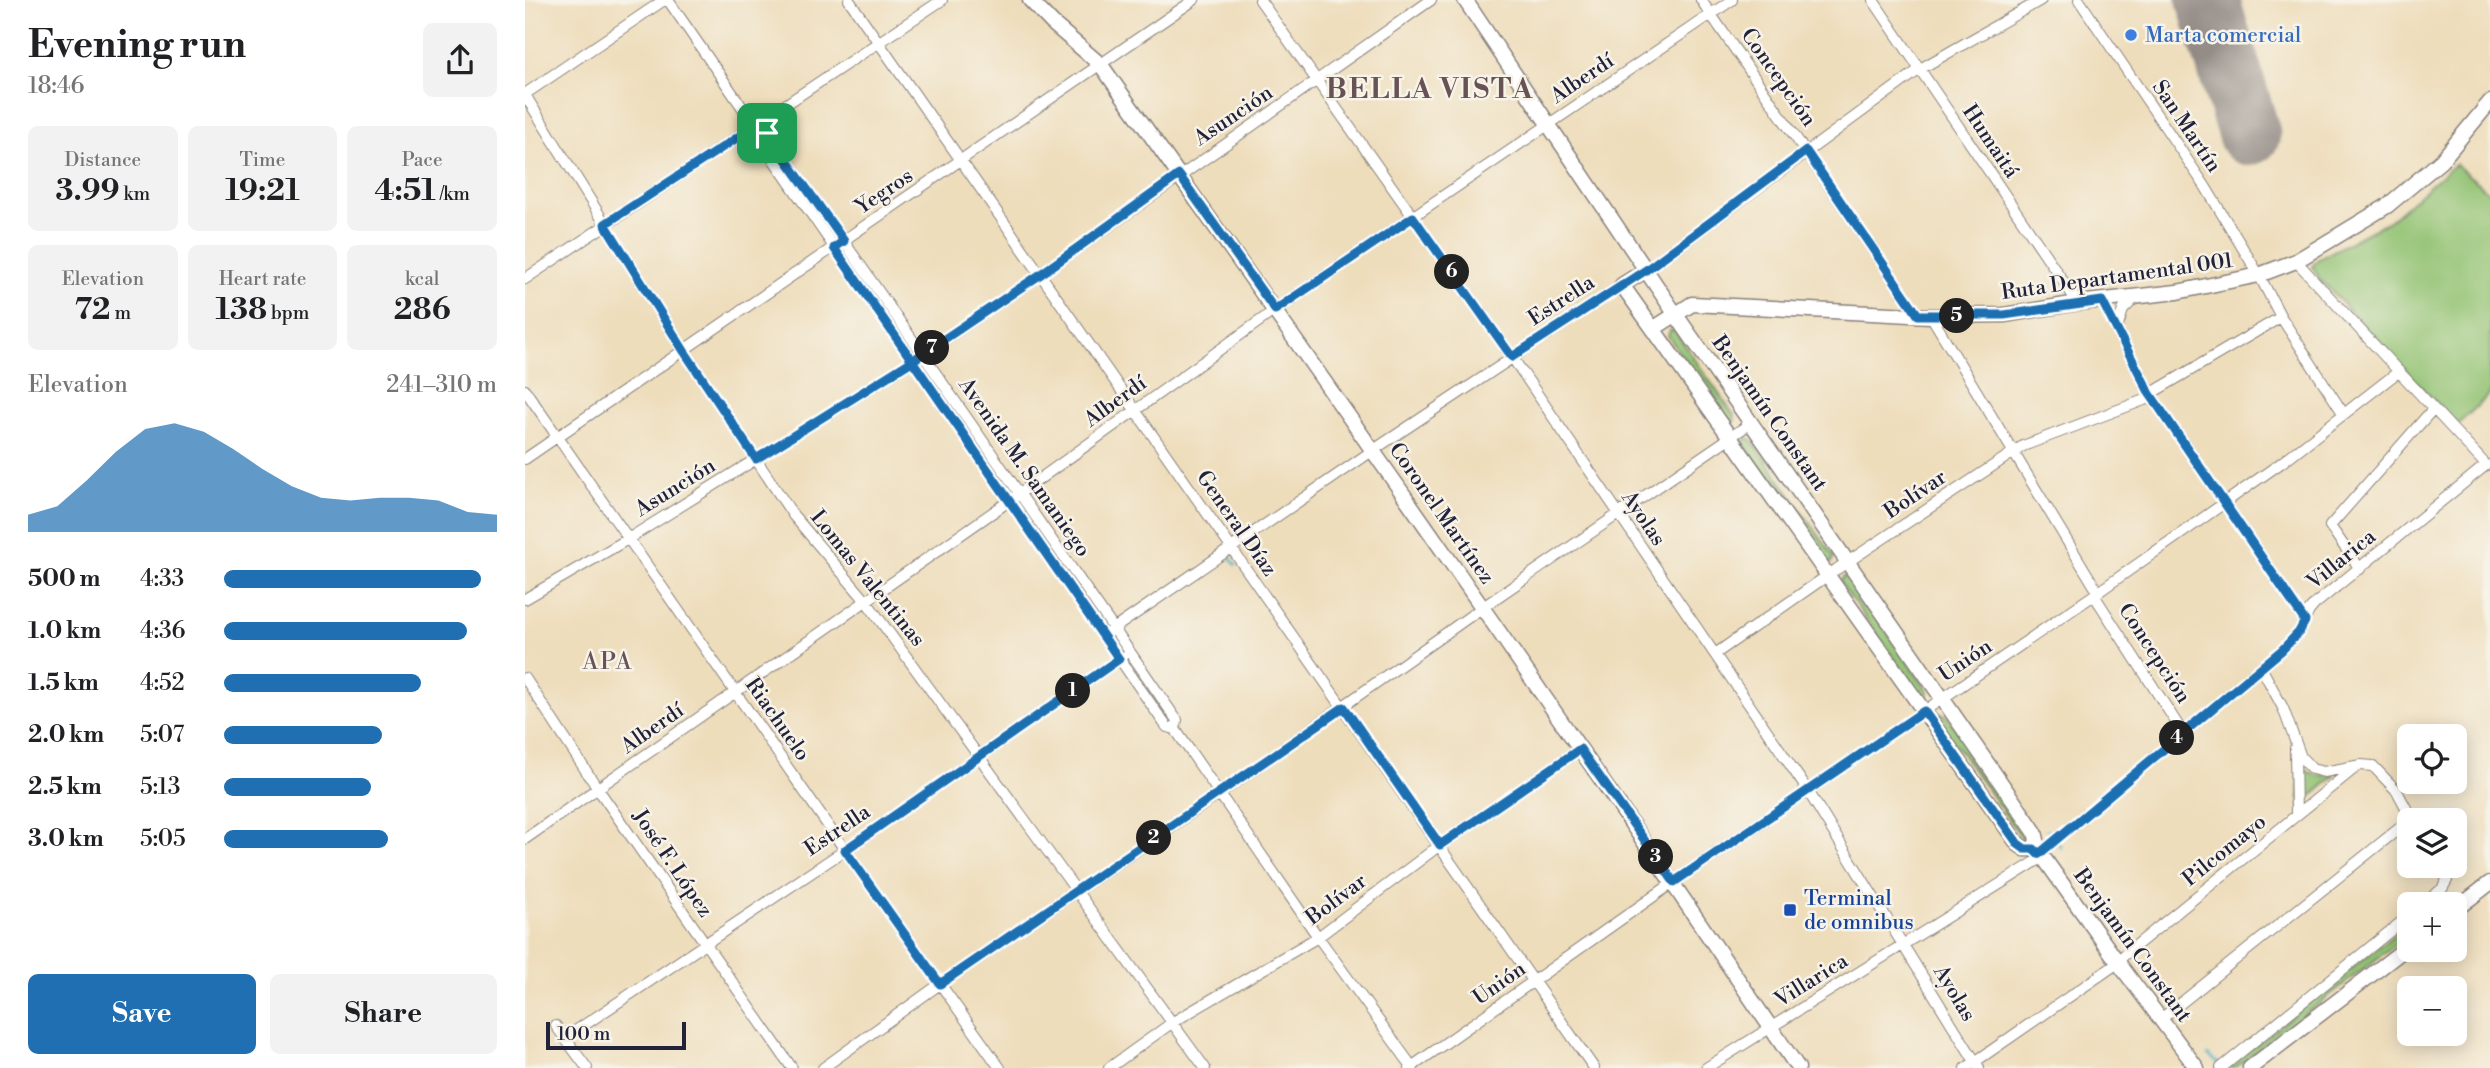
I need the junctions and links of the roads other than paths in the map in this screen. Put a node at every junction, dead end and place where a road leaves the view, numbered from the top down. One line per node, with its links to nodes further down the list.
1 (666, 0): 19 (street); 22 (street, Avenida M. Samaniego)
2 (849, 0): 15 (street, General Díaz)
3 (942, 0): 15 (street)
4 (1030, 0): 16 (street, Coronel Martínez)
5 (1194, 0): 16 (street, Yegros)
6 (1260, 0): 18 (street, Ayolas)
7 (1431, 0): 18 (street, Asunción)
8 (1465, 0): 21 (street, Benjamín Constant)
9 (1701, 0): 14 (street, Concepción)
10 (1732, 0): 14 (street, Alberdí)
11 (1873, 0): 17 (street, Humaitá)
12 (2041, 0): 17 (street, Estrella)
13 (2079, 0): 33 (street, San Martín)
14 (1712, 14): 21 (street, Alberdí); 23 (street, Concepción)
15 (879, 44): 22 (street); 24 (street, General Díaz)
16 (1101, 65): 24 (street, Yegros); 25 (street, Coronel Martínez)
17 (1920, 69): 23 (street, Estrella); 38 (street, Humaitá)
18 (1318, 80): 25 (street, Asunción); 26 (street, Ayolas)
19 (525, 95): 27 (street, Lomas Valentinas)
20 (2490, 102): 30 (street, Ruta Departamental 001)
21 (1549, 124): 26 (street, Alberdí); 31 (street, Benjamín Constant)
22 (757, 129): 27 (street); 28 (street, Avenida M. Samaniego); 29 (street, Avenida M. Samaniego)
23 (1806, 151): 31 (street, Estrella); 41 (street, Concepción)
24 (961, 162): 28 (street, Yegros); 32 (street, General Díaz)
25 (1179, 175): 32 (street, Asunción); 39 (street, Coronel Martínez)
26 (1413, 217): 39 (street, Alberdí); 47 (street, Ayolas)
27 (605, 224): 34 (street); 45 (street, Lomas Valentinas)
28 (844, 241): 29 (street, Yegros); 46 (street, Avenida M. Samaniego)
29 (834, 248): 45 (street, Yegros); 48 (street, Avenida M. Samaniego)
30 (2296, 261): 33 (street, Ruta Departamental 001); 49 (street)
31 (1646, 270): 35 (street, Estrella); 40 (street, Benjamín Constant)
32 (1041, 274): 46 (street, Asunción); 53 (street, General Díaz)
33 (2259, 275): 36 (street, Ruta Departamental 001); 42 (street, San Martín)
34 (525, 279)
35 (1622, 285): 43 (street, Benjamín Constant); 47 (street, Estrella)
36 (2138, 296): 37 (street, Ruta Departamental 001); 44 (street)
37 (2102, 301): 38 (street, Ruta Departamental 001); 44 (street)
38 (2078, 303): 41 (street, Ruta Departamental 001)
39 (1275, 310): 53 (street, Alberdí); 58 (street, Coronel Martínez)
40 (1676, 314): 41 (street, Ruta Departamental 001); 43 (street, Ruta Departamental 001); 55 (street, Benjamín Constant)
41 (1924, 315): 59 (street, Concepción)
42 (2281, 317): 51 (street, Bolívar); 54 (street, San Martín)
43 (1653, 329): 57 (street, Benjamín Constant)
44 (2117, 330): 51 (street)
45 (684, 351): 56 (street, Yegros); 61 (street, Lomas Valentinas)
46 (922, 354): 48 (street, Asunción); 62 (street, Avenida M. Samaniego)
47 (1512, 357): 58 (street, Estrella); 65 (street, Ayolas)
48 (912, 361): 61 (street, Asunción); 63 (street, Avenida M. Samaniego)
49 (2398, 372): 52 (street); 54 (street, Unión)
50 (525, 390): 56 (street, Riachuelo)
51 (2151, 395): 59 (street, Bolívar); 64 (street)
52 (2433, 409): 69 (street); 69 (street, Villarica)
53 (1135, 411): 62 (street, Alberdí); 67 (street, General Díaz)
54 (2343, 413): 64 (street, Unión)
55 (1751, 423): 57 (street); 68 (street, Benjamín Constant)
56 (557, 437): 60 (street, Yegros); 66 (street, Riachuelo)
57 (1730, 437): 65 (street); 70 (street, Benjamín Constant)
58 (1372, 451): 67 (street, Estrella); 74 (street, Coronel Martínez)
59 (2012, 453): 68 (street, Bolívar); 71 (street, Concepción)
60 (525, 459)
61 (756, 459): 66 (street, Asunción); 73 (street, Lomas Valentinas)
62 (1020, 494): 63 (street, Alberdí); 76 (street, Avenida M. Samaniego)
63 (1009, 501): 73 (street, Alberdí); 77 (street, Avenida M. Samaniego)
64 (2224, 503): 71 (street, Unión); 75 (street)
65 (1619, 515): 74 (street); 79 (street, Ayolas)
66 (628, 539): 72 (street, Asunción); 83 (street, Riachuelo)
67 (1228, 552): 76 (street, Estrella); 85 (street, General Díaz)
68 (1848, 562): 70 (street, Bolívar); 84 (street, Benjamín Constant)
69 (2360, 569): 75 (street, Villarica)
70 (1828, 576): 79 (street, Bolívar); 86 (street, Benjamín Constant)
71 (2096, 593): 84 (street, Unión); 88 (street, Concepción)
72 (525, 599)
73 (866, 601): 83 (street, Alberdí); 91 (street, Lomas Valentinas)
74 (1483, 607): 85 (street); 90 (street, Coronel Martínez)
75 (2305, 621): 81 (street, Villarica)
76 (1114, 629): 77 (street, Estrella); 78 (street, Avenida M. Samaniego)
77 (1103, 636): 80 (street, Avenida M. Samaniego)
78 (1130, 652): 80 (street, Estrella); 87 (street, Avenida M. Samaniego)
79 (1715, 654): 94 (street, Ayolas)
80 (1119, 659): 87 (street, Avenida M. Samaniego); 91 (street, Estrella)
81 (2261, 667): 88 (street, Villarica); 89 (street)
82 (525, 678): 93 (street, José F. López)
83 (736, 692): 93 (street, Alberdí); 101 (street, Riachuelo)
84 (1948, 695): 86 (street, Unión); 102 (street, Benjamín Constant)
85 (1338, 710): 95 (street); 100 (street, General Díaz)
86 (1924, 711): 94 (street, Unión); 102 (street, Benjamín Constant)
87 (1175, 729): 95 (street, Avenida M. Samaniego)
88 (2183, 733): 102 (street, Villarica)
89 (2295, 740): 92 (street); 97 (street)
90 (1580, 749): 100 (street, Bolívar); 103 (street, Coronel Martínez)
91 (979, 756): 101 (street, Estrella); 105 (street, Lomas Valentinas)
92 (2356, 767): 96 (street); 97 (street, Pilcomayo)
93 (598, 789): 99 (street, Alberdí); 109 (street, José F. López)
94 (1808, 791): 103 (street, Unión); 110 (street, Ayolas)
95 (1219, 794): 105 (street); 108 (street, Avenida M. Samaniego)
96 (2406, 808)
97 (2296, 816): 112 (street, Pilcomayo)
98 (2397, 832): 115 (street)
99 (525, 839)
100 (1434, 849): 108 (street, Bolívar); 114 (street, General Díaz)
101 (845, 850): 109 (street, Estrella); 113 (street, Riachuelo)
102 (2039, 853): 110 (street, Villarica); 112 (street, Benjamín Constant)
103 (1674, 882): 114 (street, Unión); 118 (street, Coronel Martínez)
104 (2490, 883): 106 (street)
105 (1077, 890): 113 (street); 116 (street, Lomas Valentinas)
106 (2467, 901)
107 (2397, 926): 121 (street)
108 (1318, 937): 116 (street, Bolívar); 128 (street, Avenida M. Samaniego)
109 (704, 943): 119 (street, Estrella); 123 (street, José F. López)
110 (1903, 945): 118 (street, Villarica); 120 (street, Ayolas)
111 (2397, 955): 133 (street)
112 (2124, 957): 115 (street, Benjamín Constant); 120 (street, Pilcomayo)
113 (940, 984): 124 (street); 125 (street, Riachuelo)
114 (1529, 985): 128 (street, Unión); 129 (street, General Díaz)
115 (2170, 1012): 132 (street, Benjamín Constant)
116 (1173, 1022): 126 (street, Bolívar); 127 (street, Lomas Valentinas)
117 (557, 1026): 119 (street)
118 (1771, 1028): 130 (street, Villarica); 131 (street, Coronel Martínez)
119 (565, 1038): 122 (street)
120 (1974, 1066)
121 (2223, 1067)
122 (587, 1068)
123 (792, 1068)
124 (823, 1068)
125 (1000, 1068)
126 (1109, 1068)
127 (1205, 1068)
128 (1411, 1068)
129 (1594, 1068)
130 (1706, 1068)
131 (1798, 1068)
132 (2197, 1068)
133 (2250, 1068)

